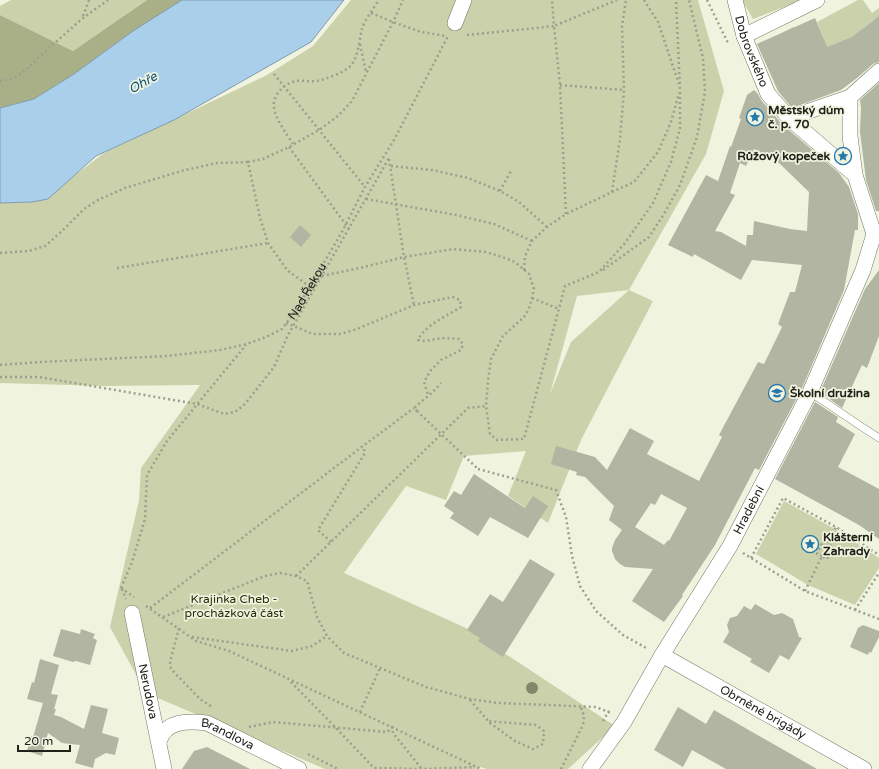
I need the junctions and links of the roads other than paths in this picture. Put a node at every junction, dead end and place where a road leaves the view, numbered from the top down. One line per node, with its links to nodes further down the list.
1 (464, 0): 4 (street)
2 (735, 0): 5 (street, Dobrovského)
3 (817, 0): 5 (street)
4 (455, 33)
5 (744, 36): 8 (street, Dobrovského)
6 (879, 71): 7 (street)
7 (850, 97): 8 (street); 9 (street)
8 (789, 118): 9 (street)
9 (854, 175): 10 (street)
10 (876, 236): 11 (street, Hradební)
11 (810, 392): 12 (lane); 14 (street, Hradební)
12 (879, 438)
13 (138, 606): 15 (street, Nerudova)
14 (662, 655): 18 (street, Hradební); 19 (street, Obrněné brigády)
15 (159, 742): 16 (street, Nerudova); 17 (street, Brandlova)
16 (164, 769)
17 (300, 769)
18 (590, 769)
19 (864, 769)

